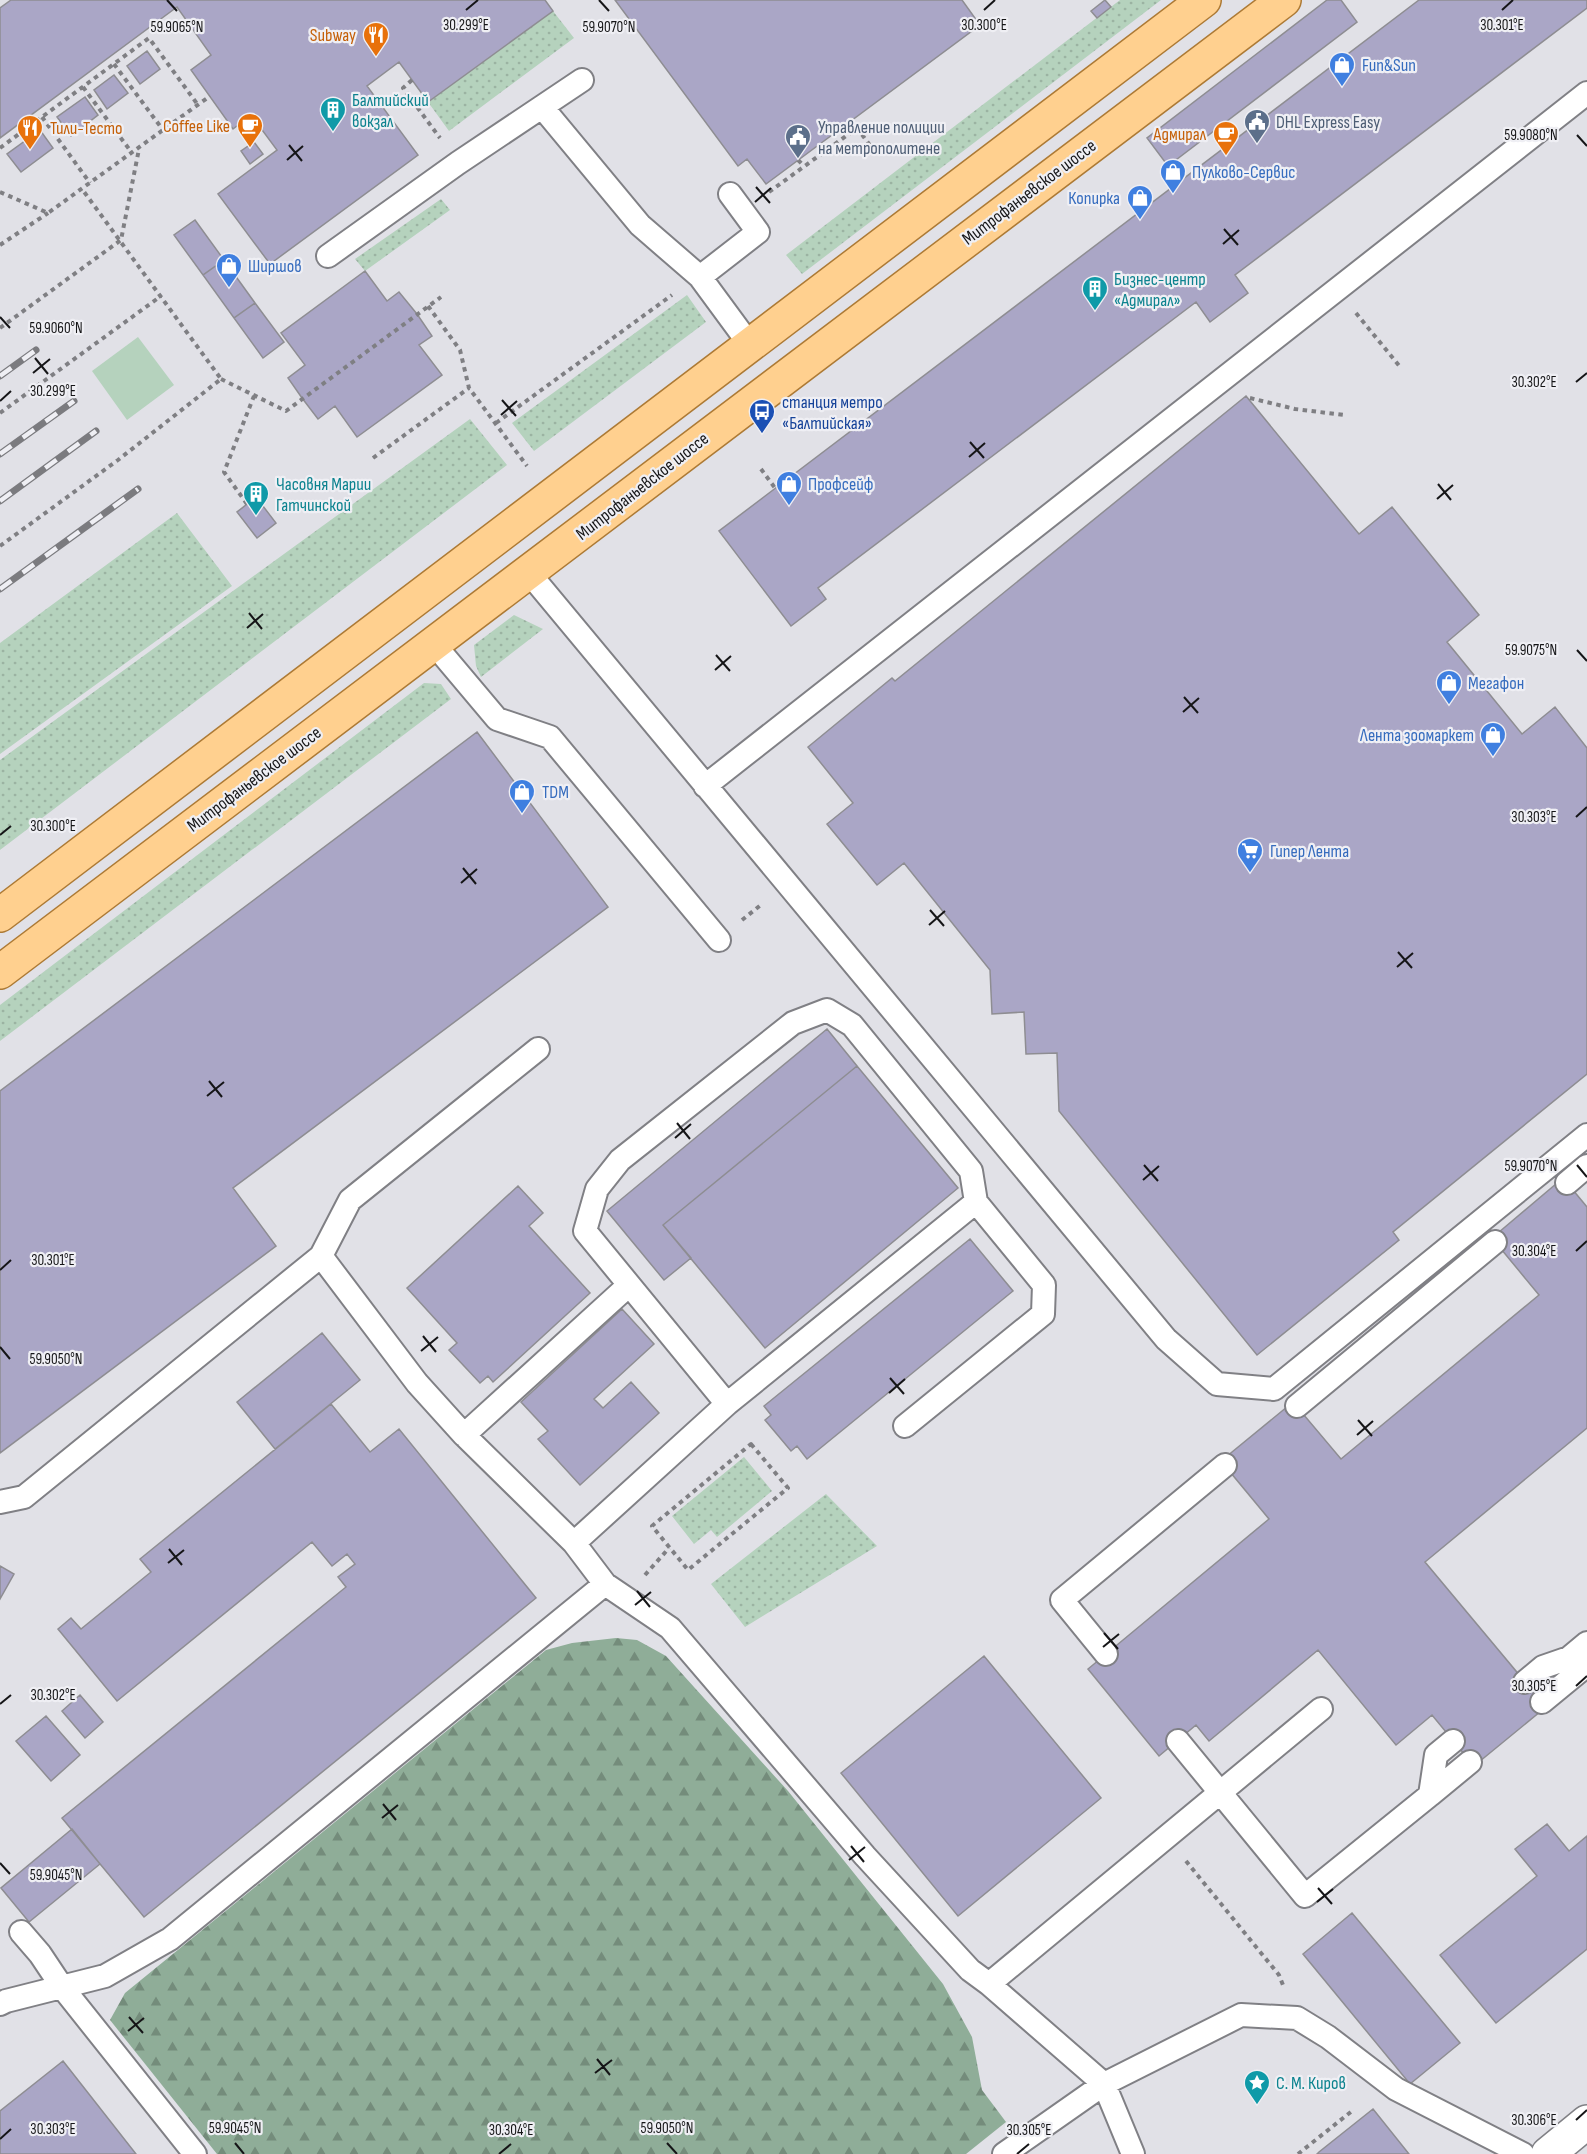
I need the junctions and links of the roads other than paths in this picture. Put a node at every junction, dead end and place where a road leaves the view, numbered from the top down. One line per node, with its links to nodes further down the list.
1 (1204, 0): 9 (main road)
2 (1284, 0): 10 (main road, Митрофаньевское шоссе)
3 (582, 80): 5 (lane)
4 (1587, 93): 12 (lane)
5 (542, 107): 7 (lane); 8 (lane)
6 (730, 194): 8 (lane)
7 (328, 256)
8 (700, 276): 9 (lane)
9 (750, 345): 13 (main road)
10 (529, 573): 11 (main road, Митрофаньевское шоссе); 12 (lane)
11 (433, 643): 14 (lane); 15 (main road, Митрофаньевское шоссе)
12 (705, 786): 17 (lane)
13 (0, 915)
14 (719, 940)
15 (0, 972)
16 (538, 1049): 22 (lane)
17 (1587, 1135)
18 (1587, 1166): 19 (lane)
19 (1567, 1183)
20 (976, 1202): 23 (lane); 24 (lane); 26 (lane)
21 (1495, 1242): 25 (lane)
22 (321, 1256): 27 (lane); 29 (lane)
23 (629, 1285): 24 (lane); 27 (lane)
24 (727, 1404): 30 (lane)
25 (1297, 1406)
26 (905, 1426)
27 (464, 1435): 30 (lane)
28 (1225, 1465): 33 (lane)
29 (0, 1502)
30 (574, 1543): 31 (lane)
31 (604, 1584): 44 (lane); 45 (lane)
32 (1587, 1643): 35 (lane)
33 (1106, 1654)
34 (1587, 1665): 36 (lane)
35 (1525, 1682)
36 (1542, 1702)
37 (1322, 1709): 41 (lane)
38 (1178, 1741): 41 (lane)
39 (1453, 1741): 42 (lane)
40 (1470, 1762): 42 (lane)
41 (1220, 1792): 42 (lane); 44 (lane)
42 (1430, 1795)
43 (21, 1932): 45 (lane)
44 (989, 1984): 47 (lane)
45 (62, 1987): 46 (lane); 50 (lane)
46 (0, 2004)
47 (1104, 2084): 49 (lane); 51 (lane); 52 (lane)
48 (1587, 2122): 53 (street)
49 (1010, 2152)
50 (195, 2154)
51 (1133, 2154)
52 (1522, 2154)
53 (1548, 2154)

